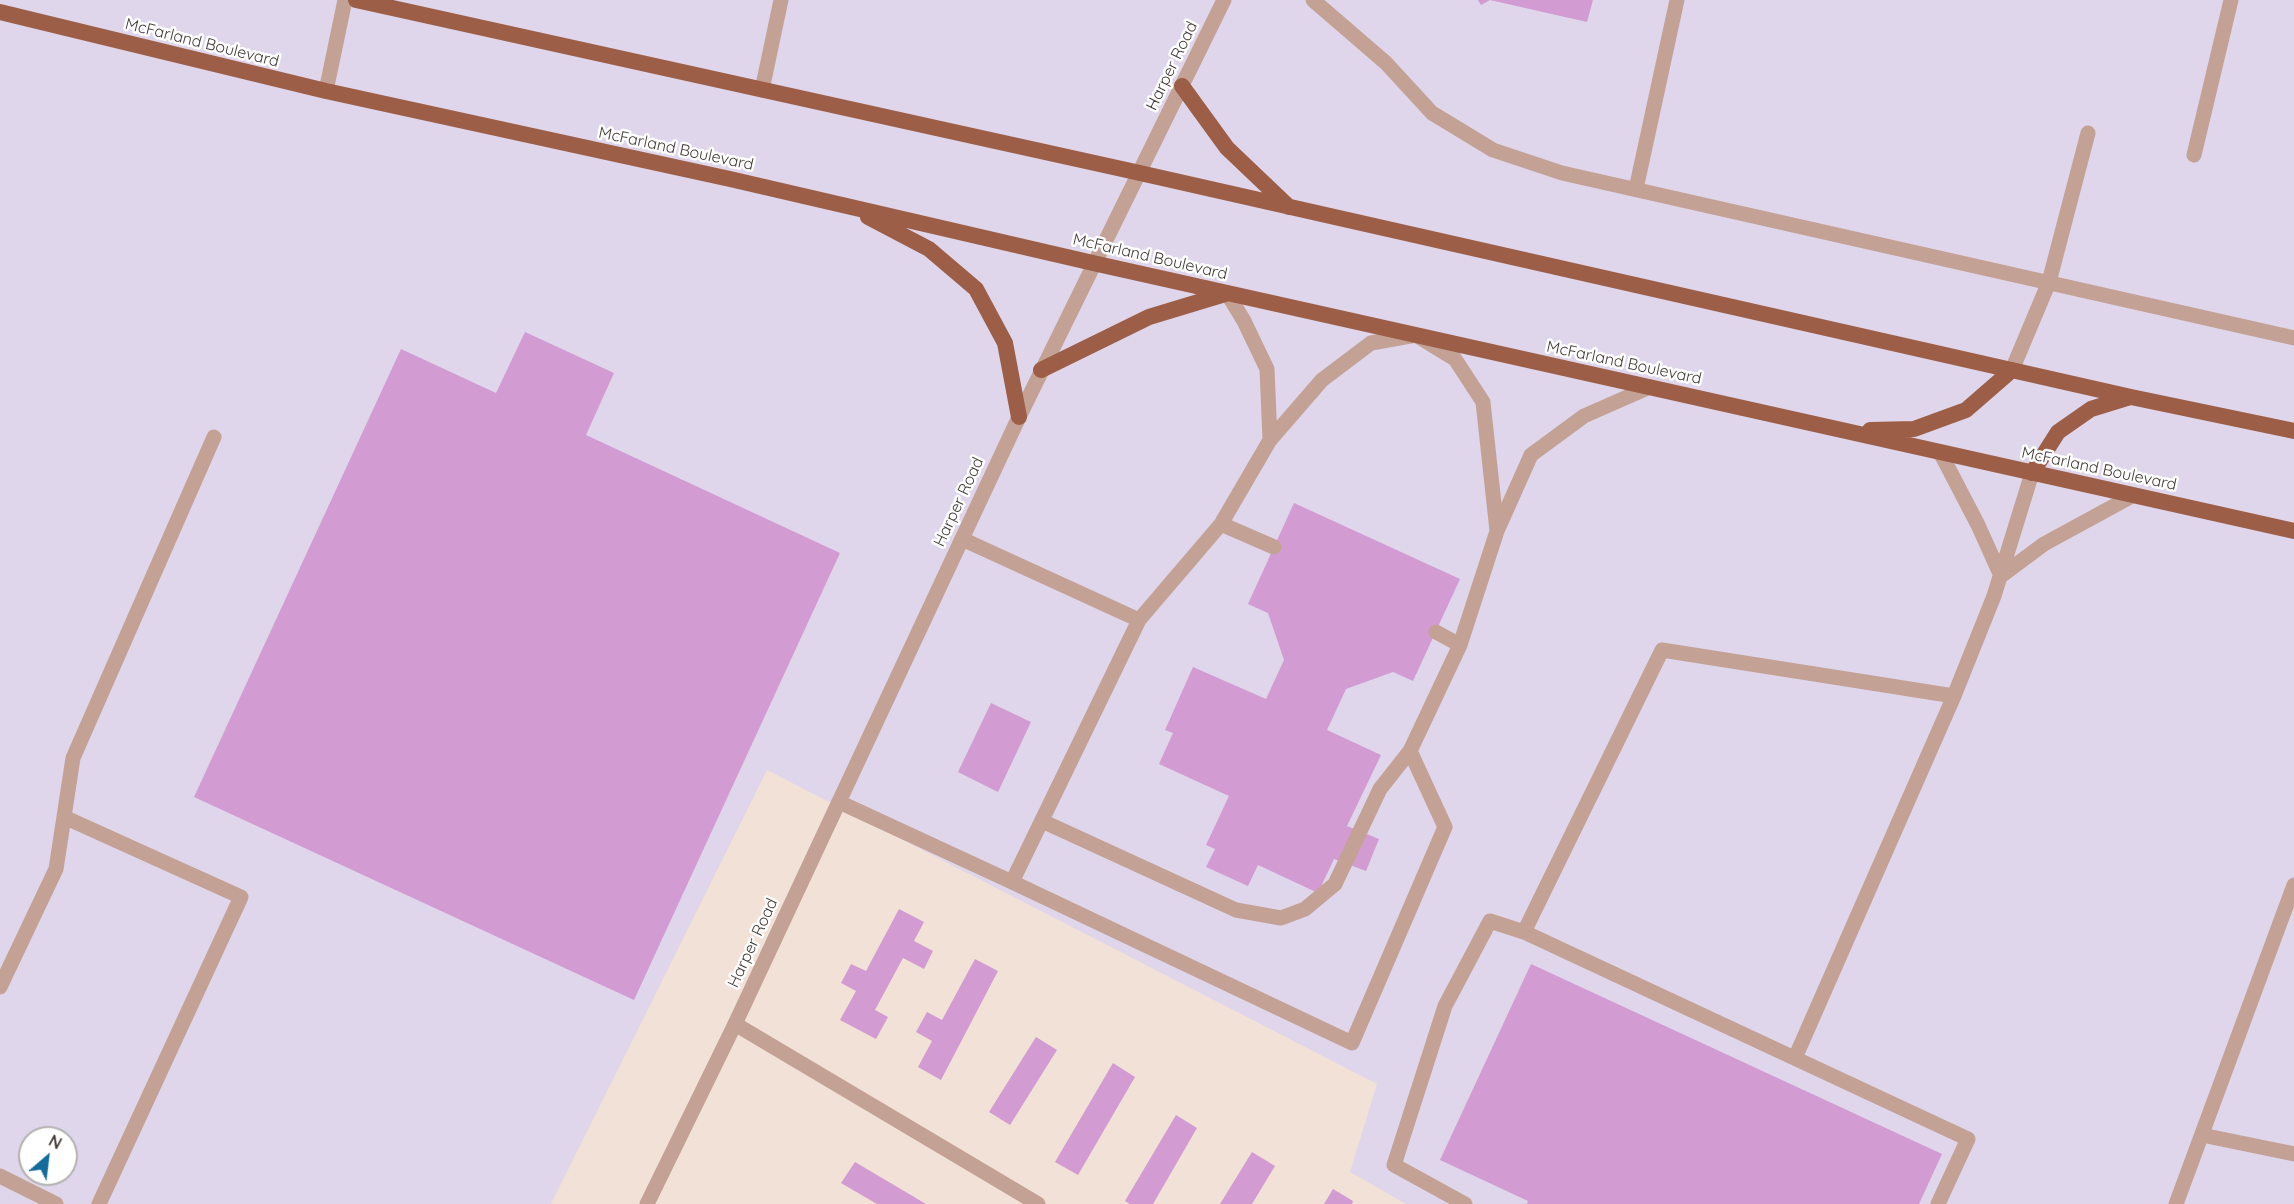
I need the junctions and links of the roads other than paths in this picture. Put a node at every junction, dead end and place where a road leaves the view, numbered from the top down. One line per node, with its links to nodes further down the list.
1 (345, 0): 11 (street)
2 (356, 0): 10 (highway)
3 (781, 0): 10 (street)
4 (1224, 0): 9 (street, Harper Road)
5 (1312, 0): 15 (street)
6 (1677, 0): 15 (street)
7 (2231, 0): 13 (street)
8 (0, 12): 11 (highway, McFarland Boulevard)
9 (1182, 86): 14 (street, Harper Road); 17 (highway)
10 (762, 90): 14 (highway)
11 (326, 91): 16 (highway, McFarland Boulevard)
12 (2088, 132): 19 (street)
13 (2194, 155)
14 (1140, 173): 17 (highway); 18 (street, Harper Road)
15 (1636, 189): 19 (street)
16 (849, 207): 18 (highway, McFarland Boulevard); 27 (highway)
17 (1289, 207): 24 (highway)
18 (1093, 263): 20 (highway, McFarland Boulevard); 23 (street, Harper Road)
19 (2049, 282): 22 (street); 24 (street)
20 (1227, 293): 21 (highway, McFarland Boulevard); 23 (highway); 31 (street)
21 (1416, 335): 25 (highway, McFarland Boulevard); 31 (street); 36 (street)
22 (2294, 338)
23 (1041, 370): 27 (street, Harper Road)
24 (2012, 370): 26 (highway); 28 (highway)
25 (1650, 387): 28 (highway, McFarland Boulevard); 36 (street)
26 (2131, 397): 29 (highway); 33 (highway)
27 (1019, 417): 38 (street, Harper Road)
28 (1845, 431): 32 (highway, McFarland Boulevard)
29 (2294, 431)
30 (214, 437): 47 (street)
31 (1270, 440): 35 (street)
32 (1940, 452): 33 (highway, McFarland Boulevard); 40 (street)
33 (2032, 473): 34 (highway, McFarland Boulevard); 40 (street)
34 (2134, 495): 37 (highway, McFarland Boulevard); 40 (street)
35 (1221, 524): 39 (street); 41 (street)
36 (1497, 531): 43 (street)
37 (2294, 531)
38 (962, 539): 41 (street); 46 (street, Harper Road)
39 (1274, 548)
40 (2001, 576): 44 (street)
41 (1139, 620): 48 (street)
42 (1436, 632): 43 (street)
43 (1460, 645): 45 (street)
44 (1954, 696): 51 (street); 54 (street)
45 (1410, 751): 48 (street); 49 (street)
46 (839, 802): 49 (street); 53 (street, Harper Road)
47 (64, 817): 52 (street); 59 (street)
48 (1042, 821): 49 (street)
49 (1012, 882)
50 (2294, 885): 55 (street)
51 (1524, 932): 54 (street); 62 (street)
52 (0, 987)
53 (735, 1024): 60 (street, Harper Road); 61 (street)
54 (1795, 1058): 63 (street)
55 (2202, 1135): 56 (street); 64 (street)
56 (2294, 1154)
57 (0, 1176): 58 (street)
58 (56, 1204)
59 (99, 1204)
60 (647, 1204)
61 (1038, 1204)
62 (1465, 1204)
63 (1938, 1204)
64 (2176, 1204)

